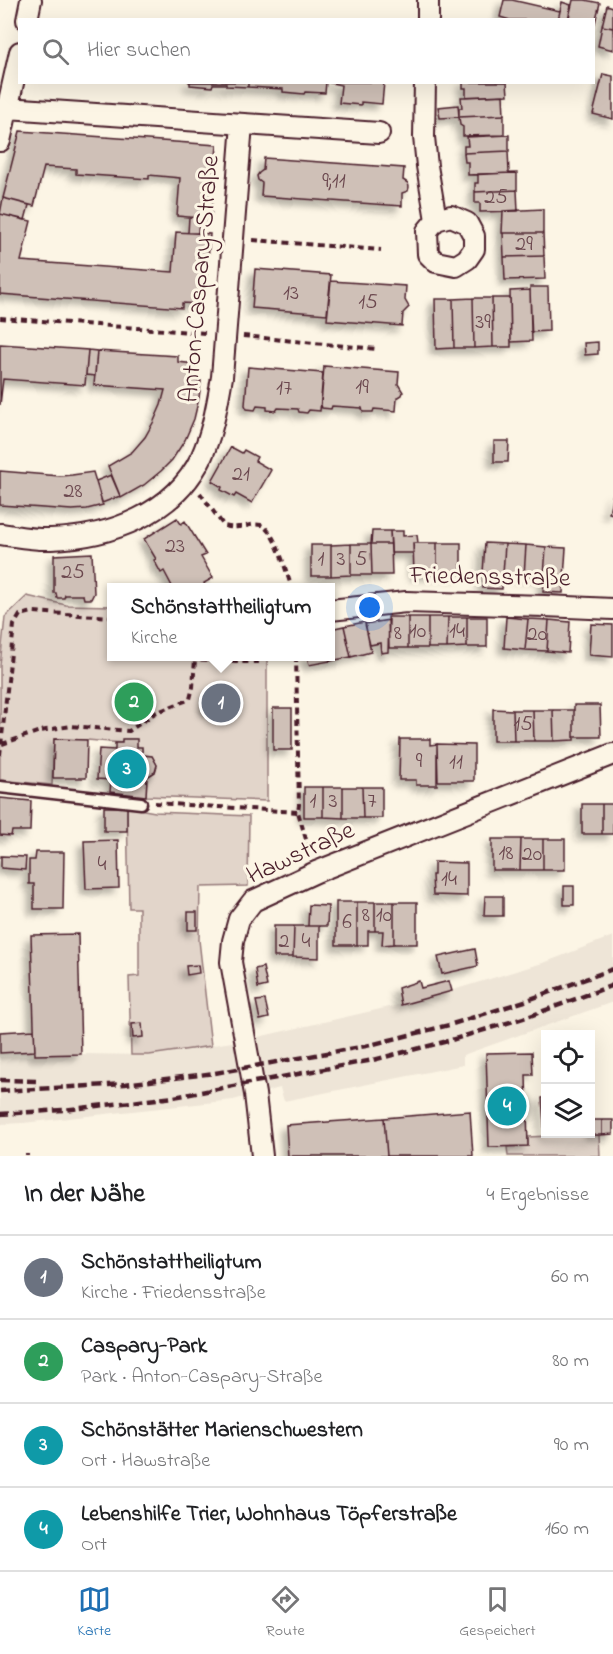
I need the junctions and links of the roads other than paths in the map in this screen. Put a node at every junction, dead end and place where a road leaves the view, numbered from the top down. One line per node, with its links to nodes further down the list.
1 (31, 0): 3 (street)
2 (428, 0): 4 (street)
3 (27, 18)
4 (428, 18)
5 (18, 61): 7 (street)
6 (425, 84): 11 (street)
7 (7, 108): 8 (street, Anton-Caspary-Straße); 10 (street)
8 (242, 124): 9 (street, Anton-Caspary-Straße); 12 (street, Anton-Caspary-Straße)
9 (379, 134)
10 (0, 141)
11 (436, 220)
12 (0, 534)
13 (335, 609): 14 (street, Friedensstraße)
14 (613, 609)
15 (613, 754): 18 (street, Hawstraße)
16 (0, 787): 17 (lane)
17 (141, 803)
18 (262, 1156)

